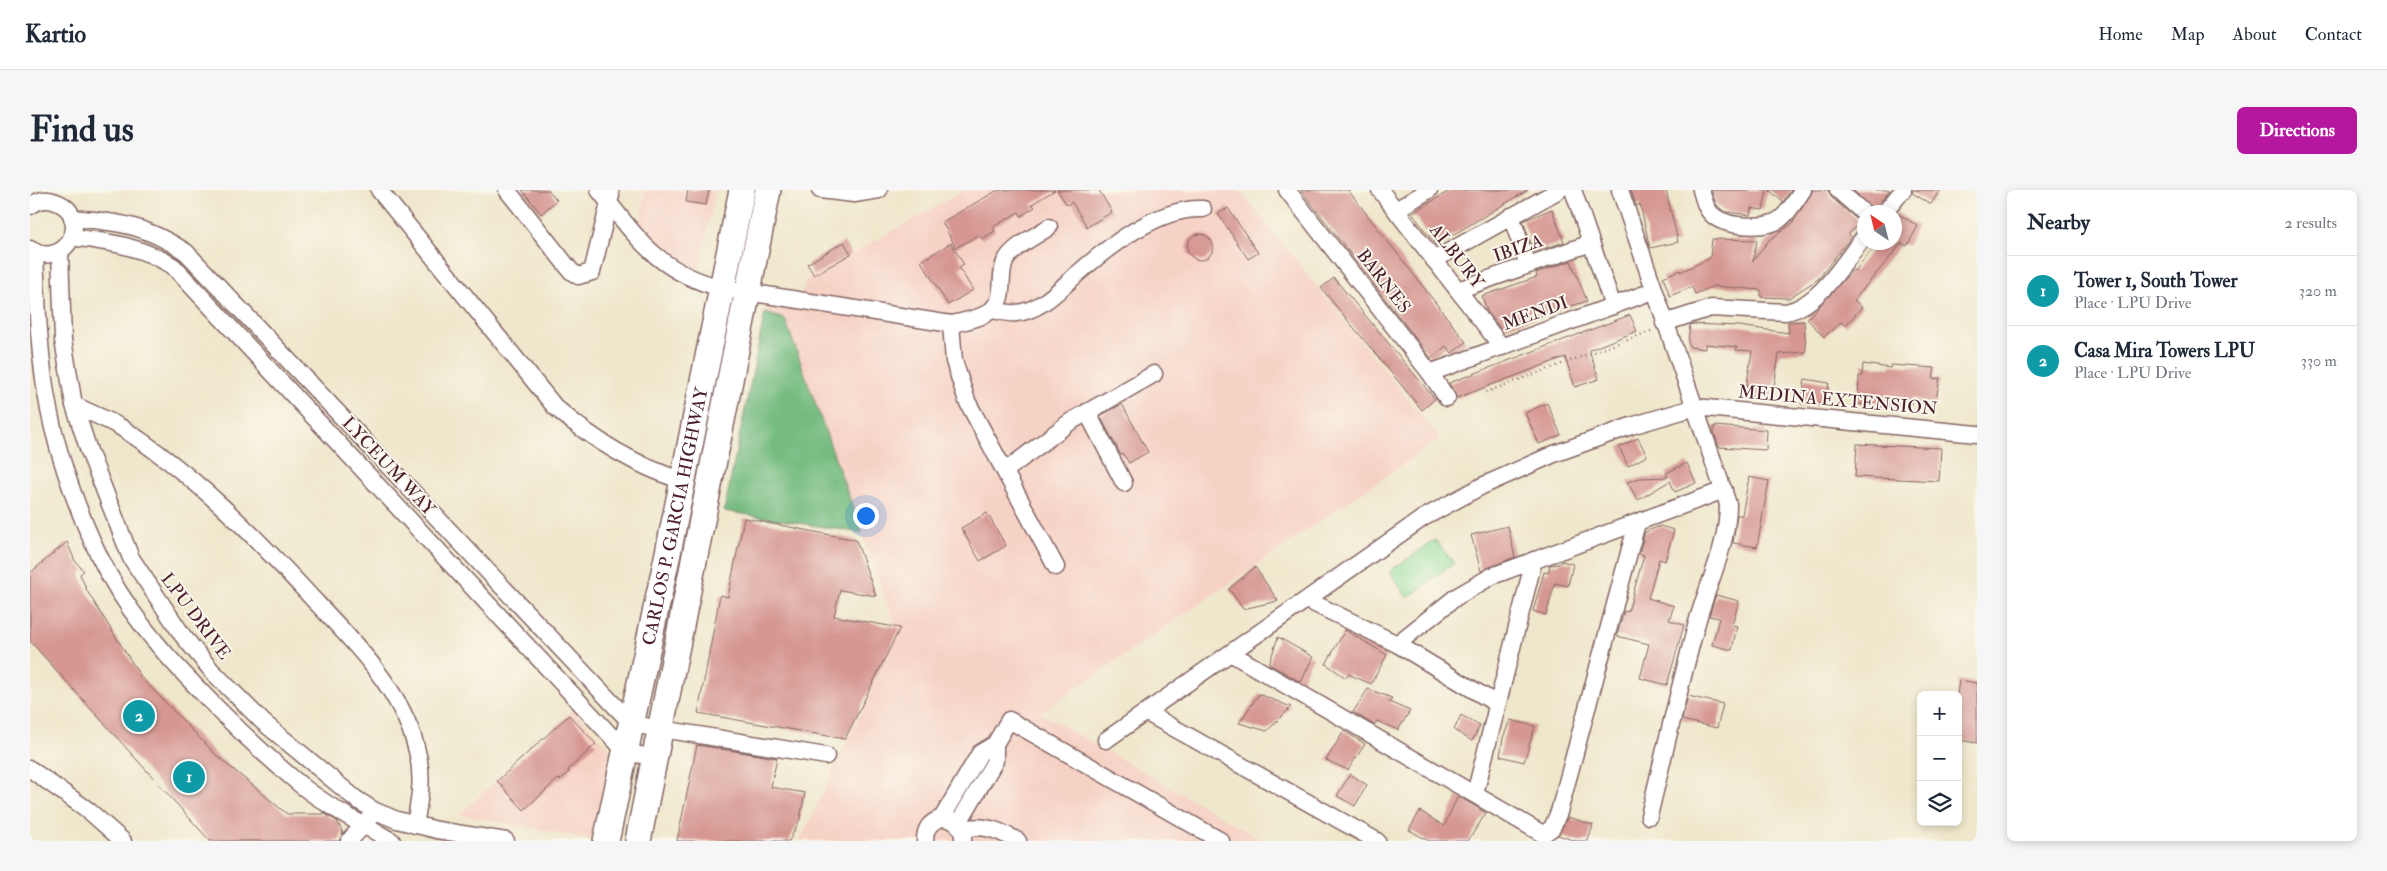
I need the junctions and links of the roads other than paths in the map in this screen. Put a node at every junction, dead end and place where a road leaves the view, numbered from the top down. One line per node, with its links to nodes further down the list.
1 (379, 190): 54 (street)
2 (508, 190): 18 (street)
3 (599, 190): 18 (street)
4 (742, 190): 35 (highway, CARLOS P. GARCIA HIGHWAY)
5 (768, 190): 37 (highway, CARLOS P. GARCIA HIGHWAY)
6 (820, 190): 7 (street)
7 (879, 190)
8 (1287, 190): 46 (street, BARNES)
9 (1380, 190): 24 (street, ALBURY)
10 (1430, 190): 24 (street)
11 (1559, 190): 25 (street)
12 (1573, 190): 29 (street)
13 (1620, 190): 38 (street)
14 (1701, 190): 15 (street)
15 (1803, 190)
16 (1838, 190): 22 (street)
17 (1903, 190): 21 (street)
18 (610, 196): 35 (street)
19 (59, 197): 20 (street); 26 (street)
20 (34, 199)
21 (1890, 205)
22 (1857, 207)
23 (1203, 209): 40 (street)
24 (1396, 210): 33 (street, ALBURY)
25 (1511, 216): 33 (street); 34 (street)
26 (72, 218): 28 (street); 65 (street, LYCEUM WAY)
27 (1049, 227): 40 (street)
28 (72, 237): 32 (street); 66 (street, LYCEUM WAY)
29 (1592, 243): 34 (street, IBIZA); 39 (street)
30 (1857, 246): 42 (street)
31 (32, 251): 32 (street); 44 (street)
32 (60, 251): 43 (street, LPU DRIVE)
33 (1434, 260): 36 (street, ALBURY)
34 (1528, 265): 36 (street, IBIZA)
35 (722, 288): 37 (street); 54 (highway, CARLOS P. GARCIA HIGHWAY)
36 (1458, 290): 45 (street, ALBURY)
37 (748, 292): 41 (street); 59 (highway, CARLOS P. GARCIA HIGHWAY)
38 (1653, 292): 39 (street, MENDI); 42 (street)
39 (1613, 306): 45 (street, MENDI)
40 (993, 310): 41 (street)
41 (951, 324): 53 (street)
42 (1665, 324): 50 (street)
43 (63, 340): 44 (street); 49 (street, LPU DRIVE)
44 (35, 341): 82 (street)
45 (1502, 347): 46 (street, MENDI)
46 (1430, 373): 48 (street, BARNES)
47 (1154, 374): 51 (street)
48 (1447, 398)
49 (74, 406): 78 (street, LPU DRIVE); 81 (street)
50 (1696, 407): 52 (street, MEDINA EXTENSION); 56 (street); 62 (street)
51 (1087, 412): 53 (street); 55 (street)
52 (1977, 434)
53 (1005, 471): 61 (street)
54 (683, 481): 58 (highway, CARLOS P. GARCIA HIGHWAY)
55 (1124, 483)
56 (1724, 490): 57 (street); 79 (street)
57 (1637, 523): 60 (street); 77 (street)
58 (668, 553): 59 (highway); 69 (highway, CARLOS P. GARCIA HIGHWAY)
59 (695, 558): 70 (highway, CARLOS P. GARCIA HIGHWAY)
60 (1534, 560): 63 (street); 67 (street)
61 (1056, 567)
62 (1307, 600): 63 (street); 64 (street)
63 (1398, 644): 67 (street)
64 (1232, 654): 68 (street); 77 (street)
65 (574, 663): 66 (street); 69 (street, LYCEUM WAY)
66 (560, 679): 73 (street, LYCEUM WAY)
67 (1497, 704): 77 (street)
68 (1147, 713): 71 (street); 94 (street)
69 (632, 724): 70 (street); 73 (highway, CARLOS P. GARCIA HIGHWAY)
70 (660, 730): 74 (street); 75 (highway, CARLOS P. GARCIA HIGHWAY)
71 (1106, 740)
72 (995, 744): 80 (street); 83 (street); 93 (street)
73 (626, 752): 75 (street); 89 (highway, CARLOS P. GARCIA HIGHWAY)
74 (826, 756)
75 (655, 758): 90 (highway, CARLOS P. GARCIA HIGHWAY)
76 (30, 769): 85 (street)
77 (1475, 794)
78 (375, 811): 81 (street, LPU DRIVE); 82 (street)
79 (1650, 816)
80 (942, 818): 83 (street); 91 (street)
81 (415, 825): 84 (street, LPU DRIVE)
82 (365, 826): 86 (street); 87 (street)
83 (961, 831): 92 (street)
84 (436, 836): 88 (street, LPU DRIVE)
85 (123, 841)
86 (348, 841)
87 (392, 841)
88 (506, 841)
89 (606, 841)
90 (638, 841)
91 (926, 841)
92 (1018, 841)
93 (1221, 841)
94 (1377, 841)

